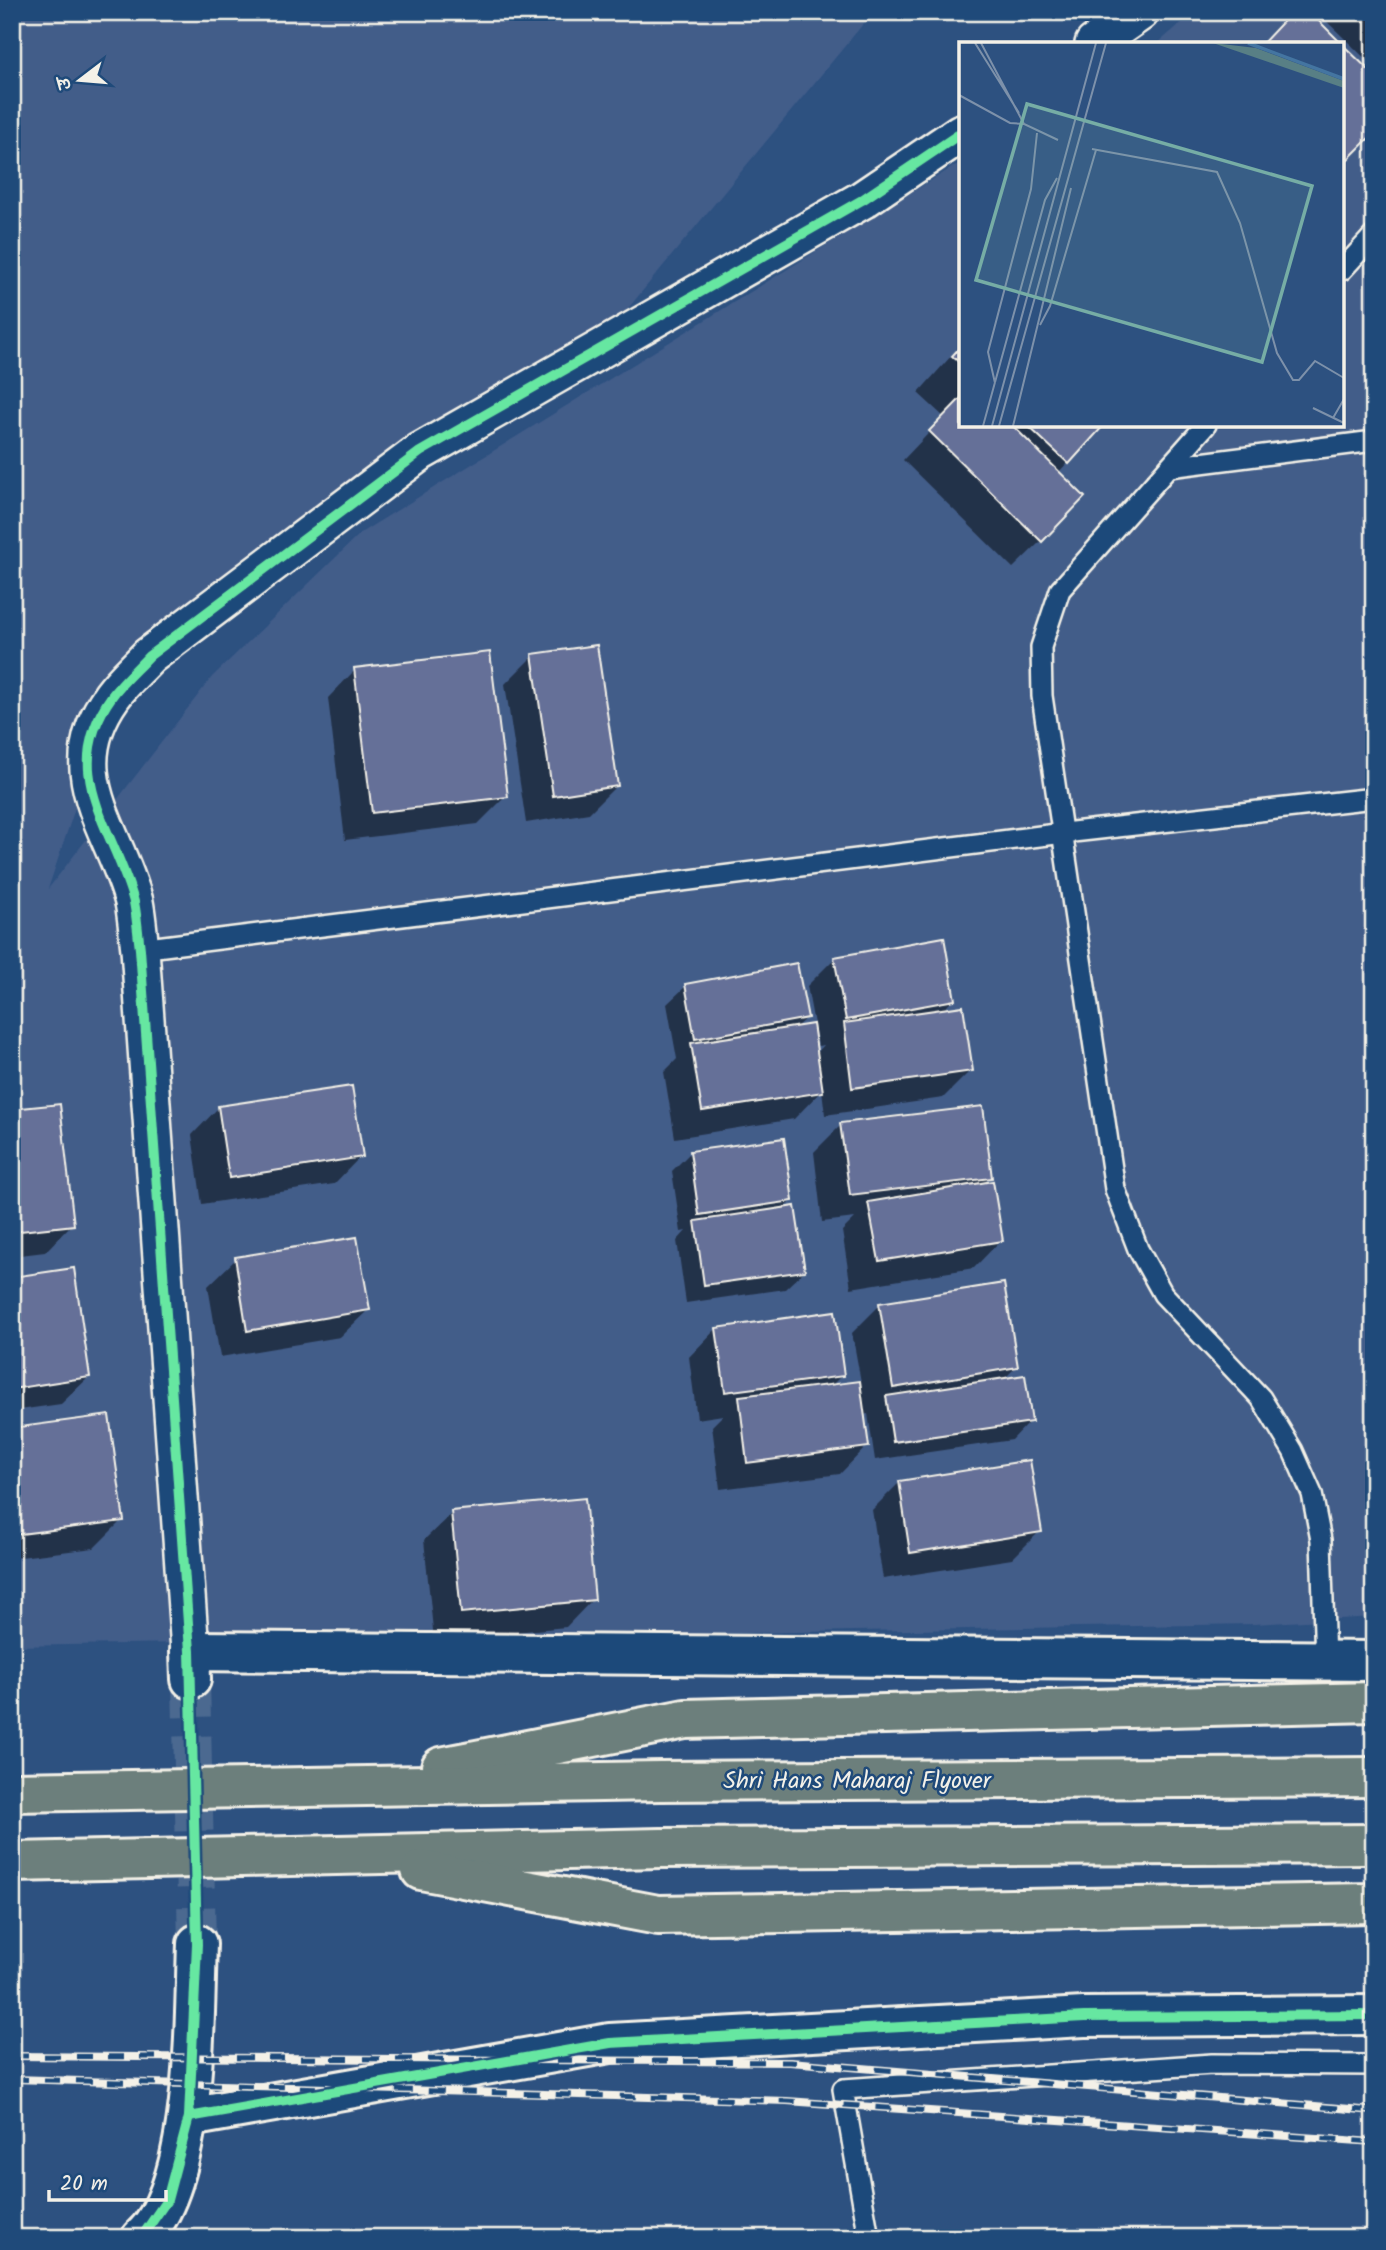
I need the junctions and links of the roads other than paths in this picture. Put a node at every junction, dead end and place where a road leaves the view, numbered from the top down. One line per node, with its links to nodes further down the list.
1 (1140, 12): 2 (street)
2 (1097, 42)
3 (959, 134): 11 (street)
4 (1374, 235): 5 (lane)
5 (1344, 268)
6 (1204, 427): 8 (lane)
7 (1374, 441): 8 (lane)
8 (1169, 467): 10 (lane)
9 (1374, 798): 10 (lane)
10 (1064, 833): 11 (lane); 12 (lane)
11 (140, 949): 14 (street)
12 (1325, 1661): 13 (street); 14 (street)
13 (1374, 1661)
14 (190, 1665)
15 (1374, 1702): 17 (main road)
16 (1374, 1777): 17 (main road, Shri Hans Maharaj Flyover)
17 (340, 1787): 18 (main road)
18 (12, 1792)
19 (1374, 1844): 20 (main road)
20 (347, 1856): 21 (main road); 22 (main road)
21 (12, 1862)
22 (1374, 1903)
23 (197, 1944): 26 (street)
24 (1374, 2015): 26 (street)
25 (1374, 2065): 28 (lane)
26 (189, 2117): 27 (street)
27 (147, 2236)
28 (869, 2238)

